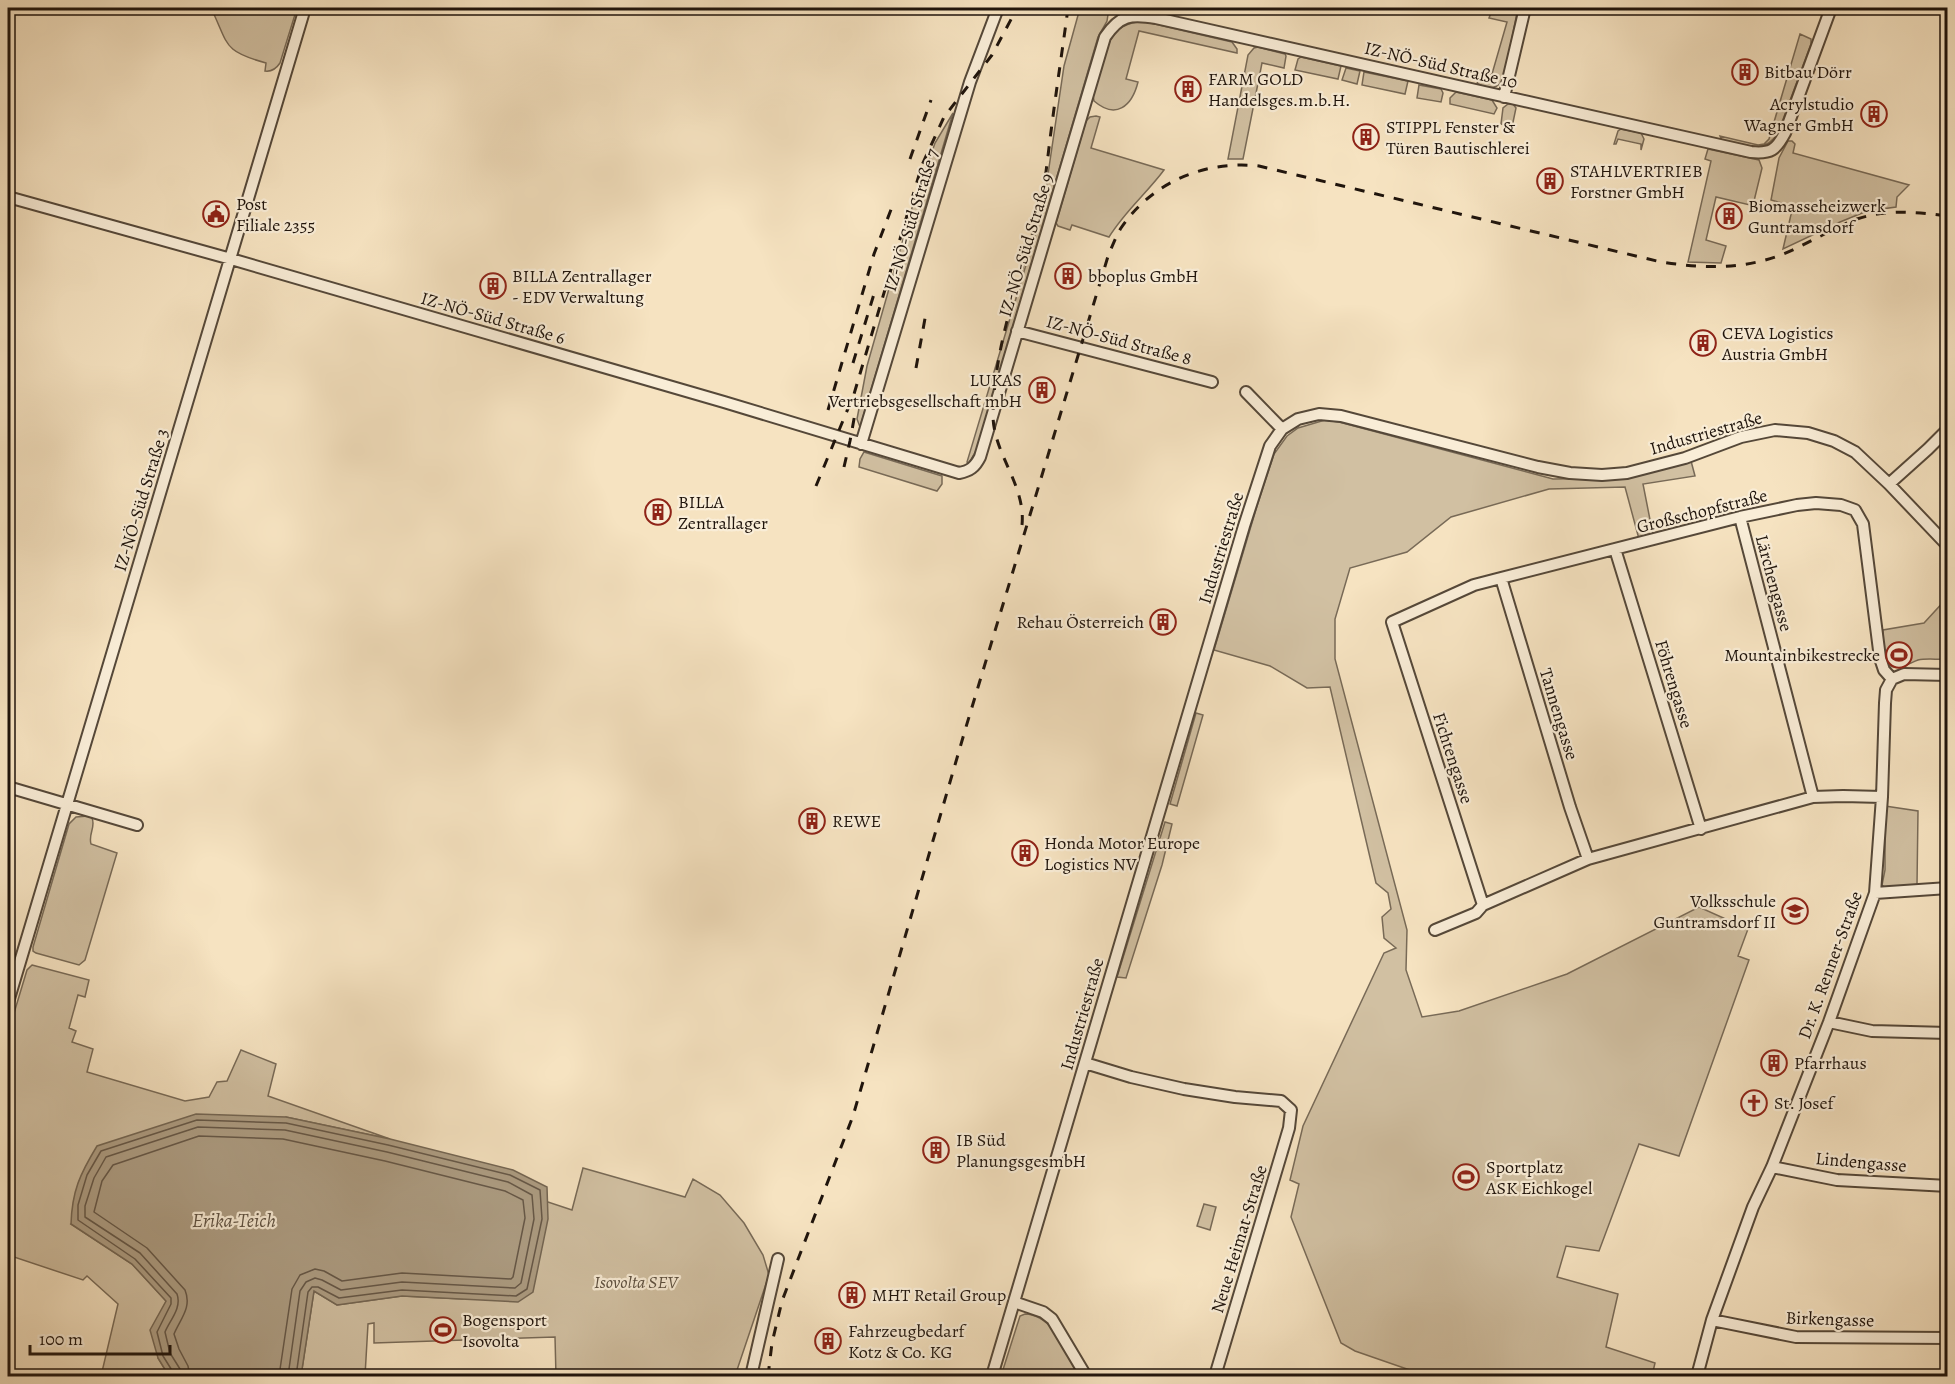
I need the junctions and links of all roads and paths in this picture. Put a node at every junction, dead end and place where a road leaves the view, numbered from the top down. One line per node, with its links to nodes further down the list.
1 (305, 8): 9 (street, IZ-NÖ-Süd Straße 3)
2 (998, 8): 15 (street, IZ-NÖ-Süd Straße 7)
3 (1525, 8): 7 (street)
4 (1831, 8): 7 (street, IZ-NÖ-Süd Straße 10)
5 (1121, 13): 6 (street, IZ-NÖ-Süd Straße 10); 7 (street, IZ-NÖ-Süd Straße 10)
6 (1113, 25): 10 (street, IZ-NÖ-Süd Straße 9)
7 (1504, 97)
8 (8, 196): 9 (street, IZ-NÖ-Süd Straße 6)
9 (231, 259): 15 (street, IZ-NÖ-Süd Straße 6); 28 (street, IZ-NÖ-Süd Straße 3)
10 (1017, 331): 11 (street, IZ-NÖ-Süd Straße 8); 16 (street, IZ-NÖ-Süd Straße 9)
11 (1212, 382)
12 (1246, 392): 13 (street)
13 (1282, 429): 17 (street, Industriestraße); 39 (street, Industriestraße)
14 (1947, 429): 17 (street)
15 (861, 444): 16 (street, IZ-NÖ-Süd Straße 6)
16 (968, 472)
17 (1889, 484): 19 (street, Industriestraße)
18 (1740, 517): 20 (street, Großschopfstraße); 24 (street, Großschopfstraße); 26 (street, Lärchengasse)
19 (1947, 546)
20 (1615, 549): 21 (street, Großschopfstraße); 30 (street, Föhrengasse)
21 (1501, 578): 22 (street, Großschopfstraße); 31 (street, Tannengasse)
22 (1392, 622): 34 (street, Fichtengasse)
23 (1947, 675): 24 (street)
24 (1892, 679): 27 (street, Dr. K. Renner-Straße)
25 (8, 787): 28 (street)
26 (1813, 797): 27 (street); 30 (street)
27 (1882, 798): 33 (street, Dr. K. Renner-Straße)
28 (66, 804): 29 (street); 36 (street, IZ-NÖ-Süd Straße 3)
29 (137, 825)
30 (1701, 829): 31 (street)
31 (1588, 859): 34 (street)
32 (1947, 888): 33 (street)
33 (1875, 893): 37 (street, Dr. K. Renner-Straße)
34 (1483, 905): 35 (street)
35 (1436, 930)
36 (8, 1002)
37 (1829, 1022): 38 (street); 40 (street, Dr. K. Renner-Straße)
38 (1947, 1034)
39 (1085, 1063): 43 (street, Industriestraße); 49 (street, Neue Heimat-Straße)
40 (1772, 1167): 41 (street, Lindengasse); 44 (street, Dr. K. Renner-Straße)
41 (1947, 1186)
42 (778, 1259): 46 (street)
43 (1014, 1302): 47 (street, Industriestraße); 48 (street)
44 (1712, 1320): 45 (street, Birkengasse); 50 (street, Dr. K. Renner-Straße)
45 (1947, 1338)
46 (751, 1377)
47 (992, 1377)
48 (1086, 1377)
49 (1215, 1377)
50 (1697, 1377)

